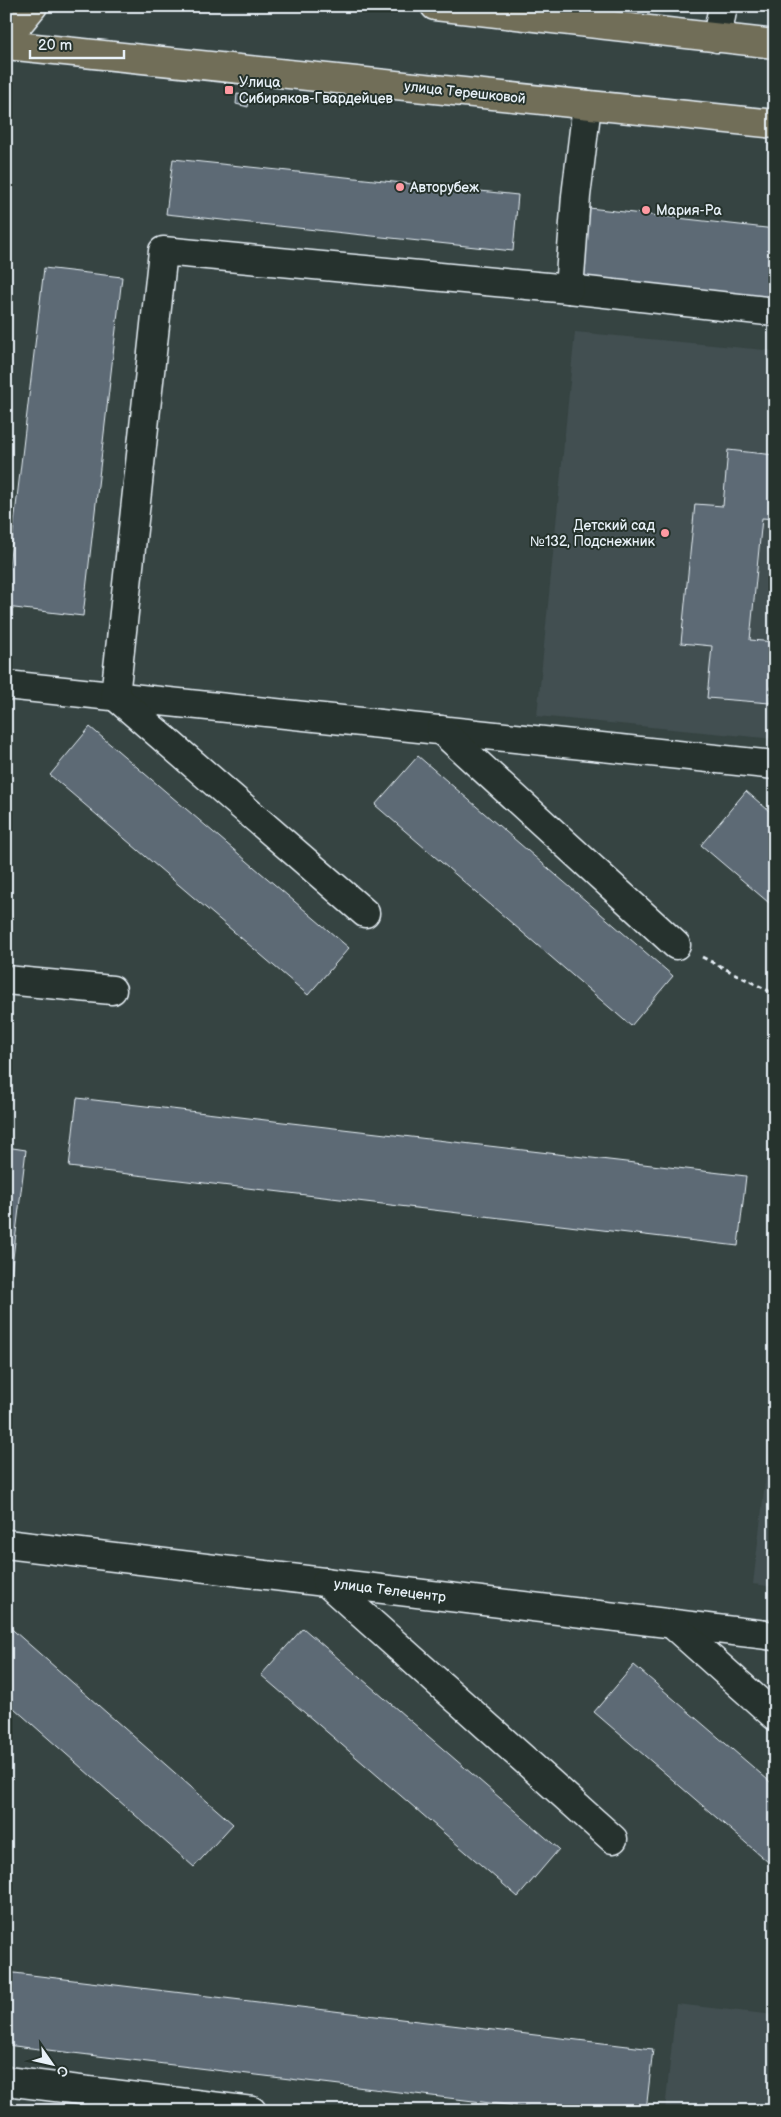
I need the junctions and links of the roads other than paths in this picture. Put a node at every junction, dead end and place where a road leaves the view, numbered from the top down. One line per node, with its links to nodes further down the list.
1 (33, 6): 5 (main road)
2 (435, 6): 4 (main road)
3 (723, 6): 4 (street)
4 (717, 38): 6 (main road)
5 (6, 39)
6 (775, 44)
7 (6, 45): 8 (main road, улица Терешковой)
8 (587, 105): 9 (main road, улица Терешковой); 10 (street)
9 (775, 124)
10 (569, 289): 11 (street); 13 (street)
11 (775, 312)
12 (6, 685): 13 (street)
13 (115, 696): 14 (street); 16 (street)
14 (441, 730): 15 (street); 17 (street)
15 (775, 765)
16 (365, 913)
17 (676, 945)
18 (6, 980): 19 (street)
19 (112, 990)
20 (6, 1544): 21 (street, улица Телецентр)
21 (326, 1582): 22 (street, улица Телецентр); 25 (street)
22 (672, 1624): 23 (street, улица Телецентр); 24 (street)
23 (775, 1636)
24 (775, 1716)
25 (613, 1839)
26 (6, 2081): 27 (street)
27 (252, 2111)

